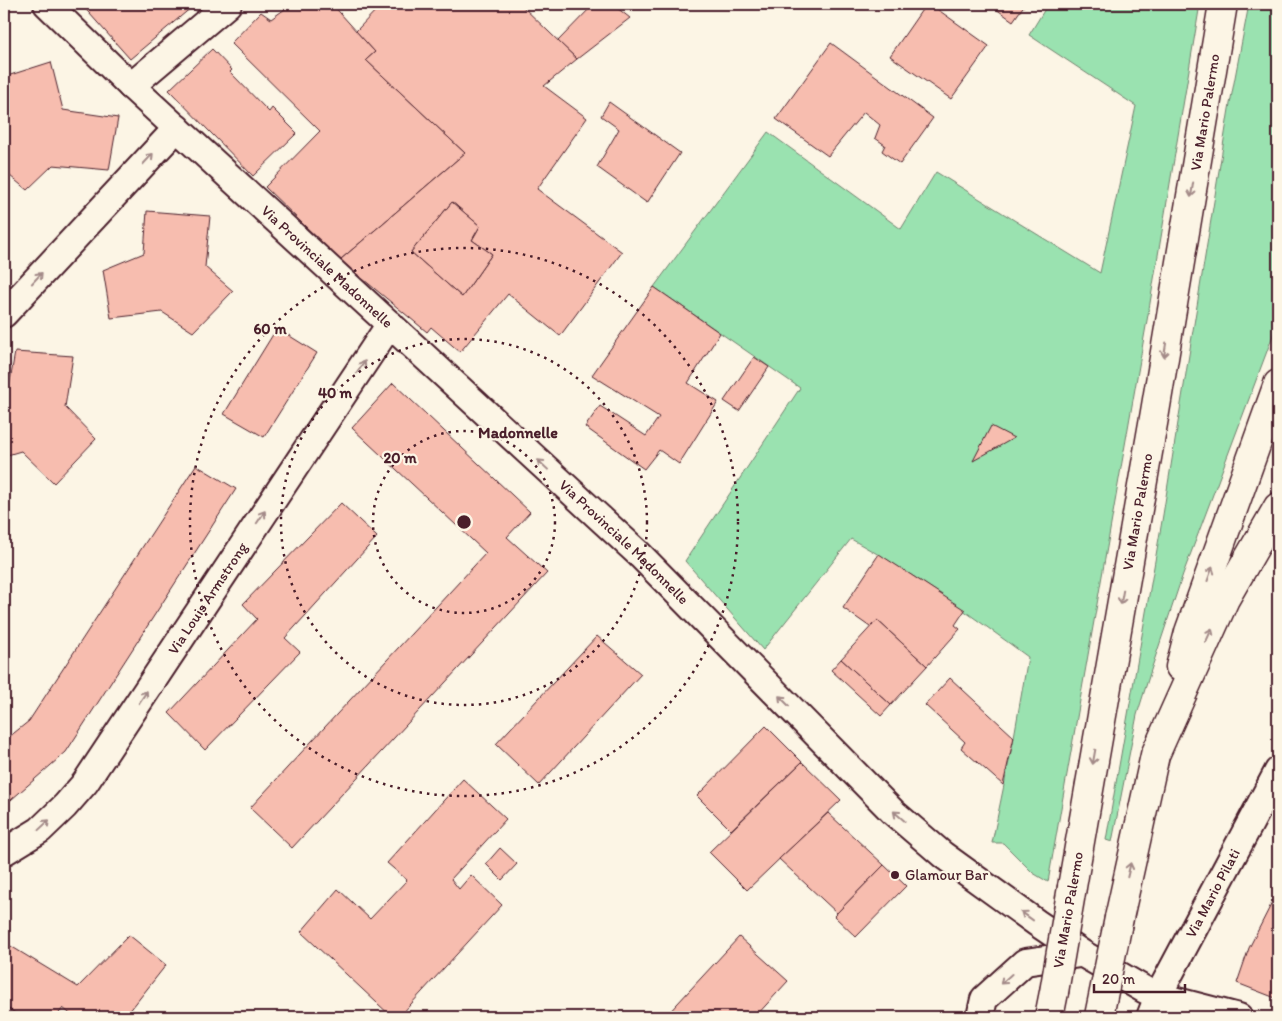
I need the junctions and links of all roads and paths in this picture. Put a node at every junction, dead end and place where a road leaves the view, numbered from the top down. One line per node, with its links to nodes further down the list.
1 (47, 4): 4 (street, Via Provinciale Madonnelle)
2 (228, 4): 4 (street)
3 (1223, 4): 14 (street, Via Mario Palermo, one-way to 14, bridge)
4 (131, 86): 5 (street, Via Provinciale Madonnelle)
5 (177, 128): 6 (street, one-way to 5); 7 (street, Via Provinciale Madonnelle)
6 (4, 314)
7 (390, 324): 12 (street, Via Louis Armstrong, one-way to 7); 13 (street, Via Provinciale Madonnelle, one-way to 7)
8 (1278, 384): 10 (street, one-way to 8)
9 (1278, 507): 10 (street, one-way to 9)
10 (1155, 755): 17 (street, one-way to 10, bridge)
11 (1278, 771): 15 (street, Via Mario Pilati)
12 (4, 852)
13 (1083, 954): 15 (street, Via Provinciale Madonnelle); 16 (street, one-way to 16)
14 (1051, 1005)
15 (1154, 1006): 18 (street, Via Provinciale Madonnelle)
16 (980, 1017)
17 (1099, 1017)
18 (1239, 1017)

